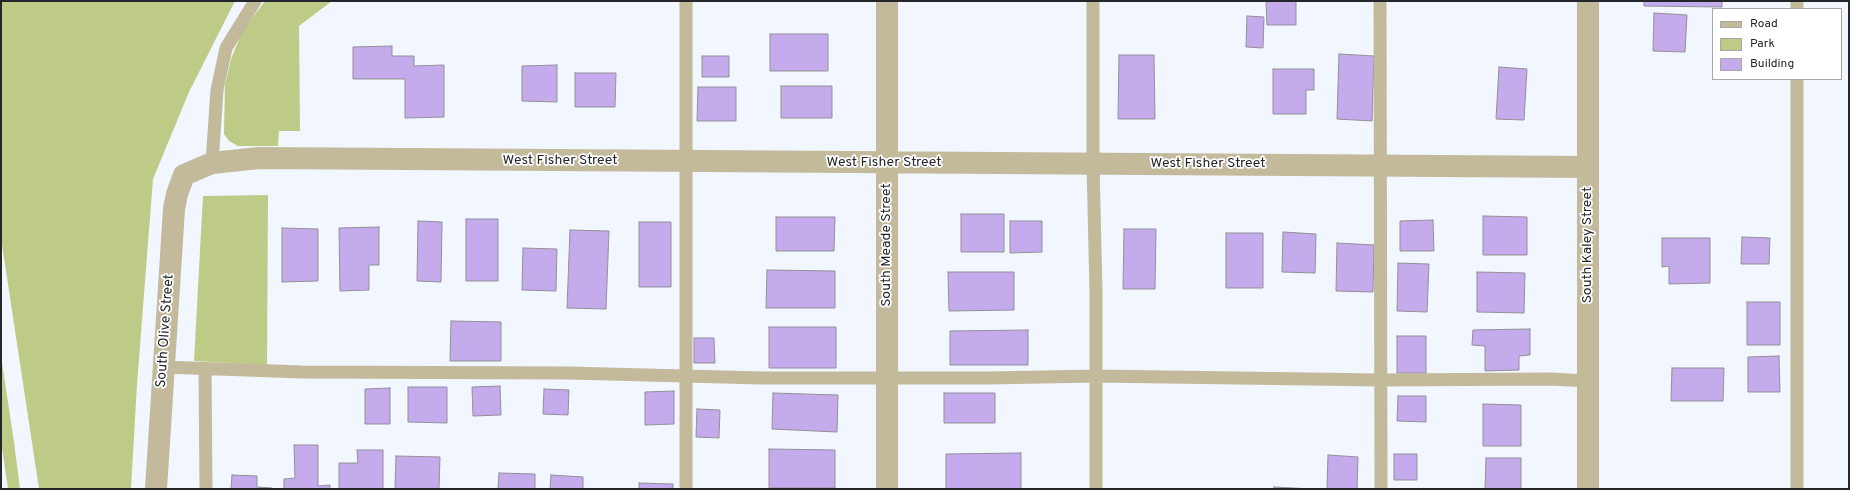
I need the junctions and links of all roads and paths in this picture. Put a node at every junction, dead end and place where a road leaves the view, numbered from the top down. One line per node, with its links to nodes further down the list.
1 (255, 1): 9 (lane)
2 (686, 1): 8 (lane)
3 (887, 1): 10 (street, South Meade Street)
4 (1093, 1): 11 (lane)
5 (1380, 1): 12 (lane)
6 (1588, 1): 13 (street, South Kaley Street)
7 (1797, 80): 29 (lane)
8 (686, 162): 9 (street, West Fisher Street); 10 (street, West Fisher Street); 17 (lane)
9 (212, 163): 14 (street, West Fisher Street)
10 (887, 163): 11 (street, West Fisher Street); 19 (street, South Meade Street)
11 (1093, 164): 12 (street, West Fisher Street); 18 (lane)
12 (1381, 164): 13 (street, West Fisher Street); 20 (lane)
13 (1588, 167): 21 (street, South Kaley Street)
14 (184, 175): 15 (street, South Olive Street)
15 (163, 367): 16 (lane); 22 (street, South Olive Street)
16 (205, 369): 17 (lane); 23 (lane)
17 (686, 376): 19 (lane); 24 (lane)
18 (1096, 376): 19 (lane); 20 (lane); 26 (lane)
19 (887, 377): 25 (street, South Meade Street)
20 (1380, 380): 21 (lane); 27 (lane)
21 (1588, 381): 28 (street, South Kaley Street)
22 (156, 489)
23 (206, 489)
24 (686, 489)
25 (887, 489)
26 (1096, 489)
27 (1380, 489)
28 (1588, 489)
29 (1797, 489)

